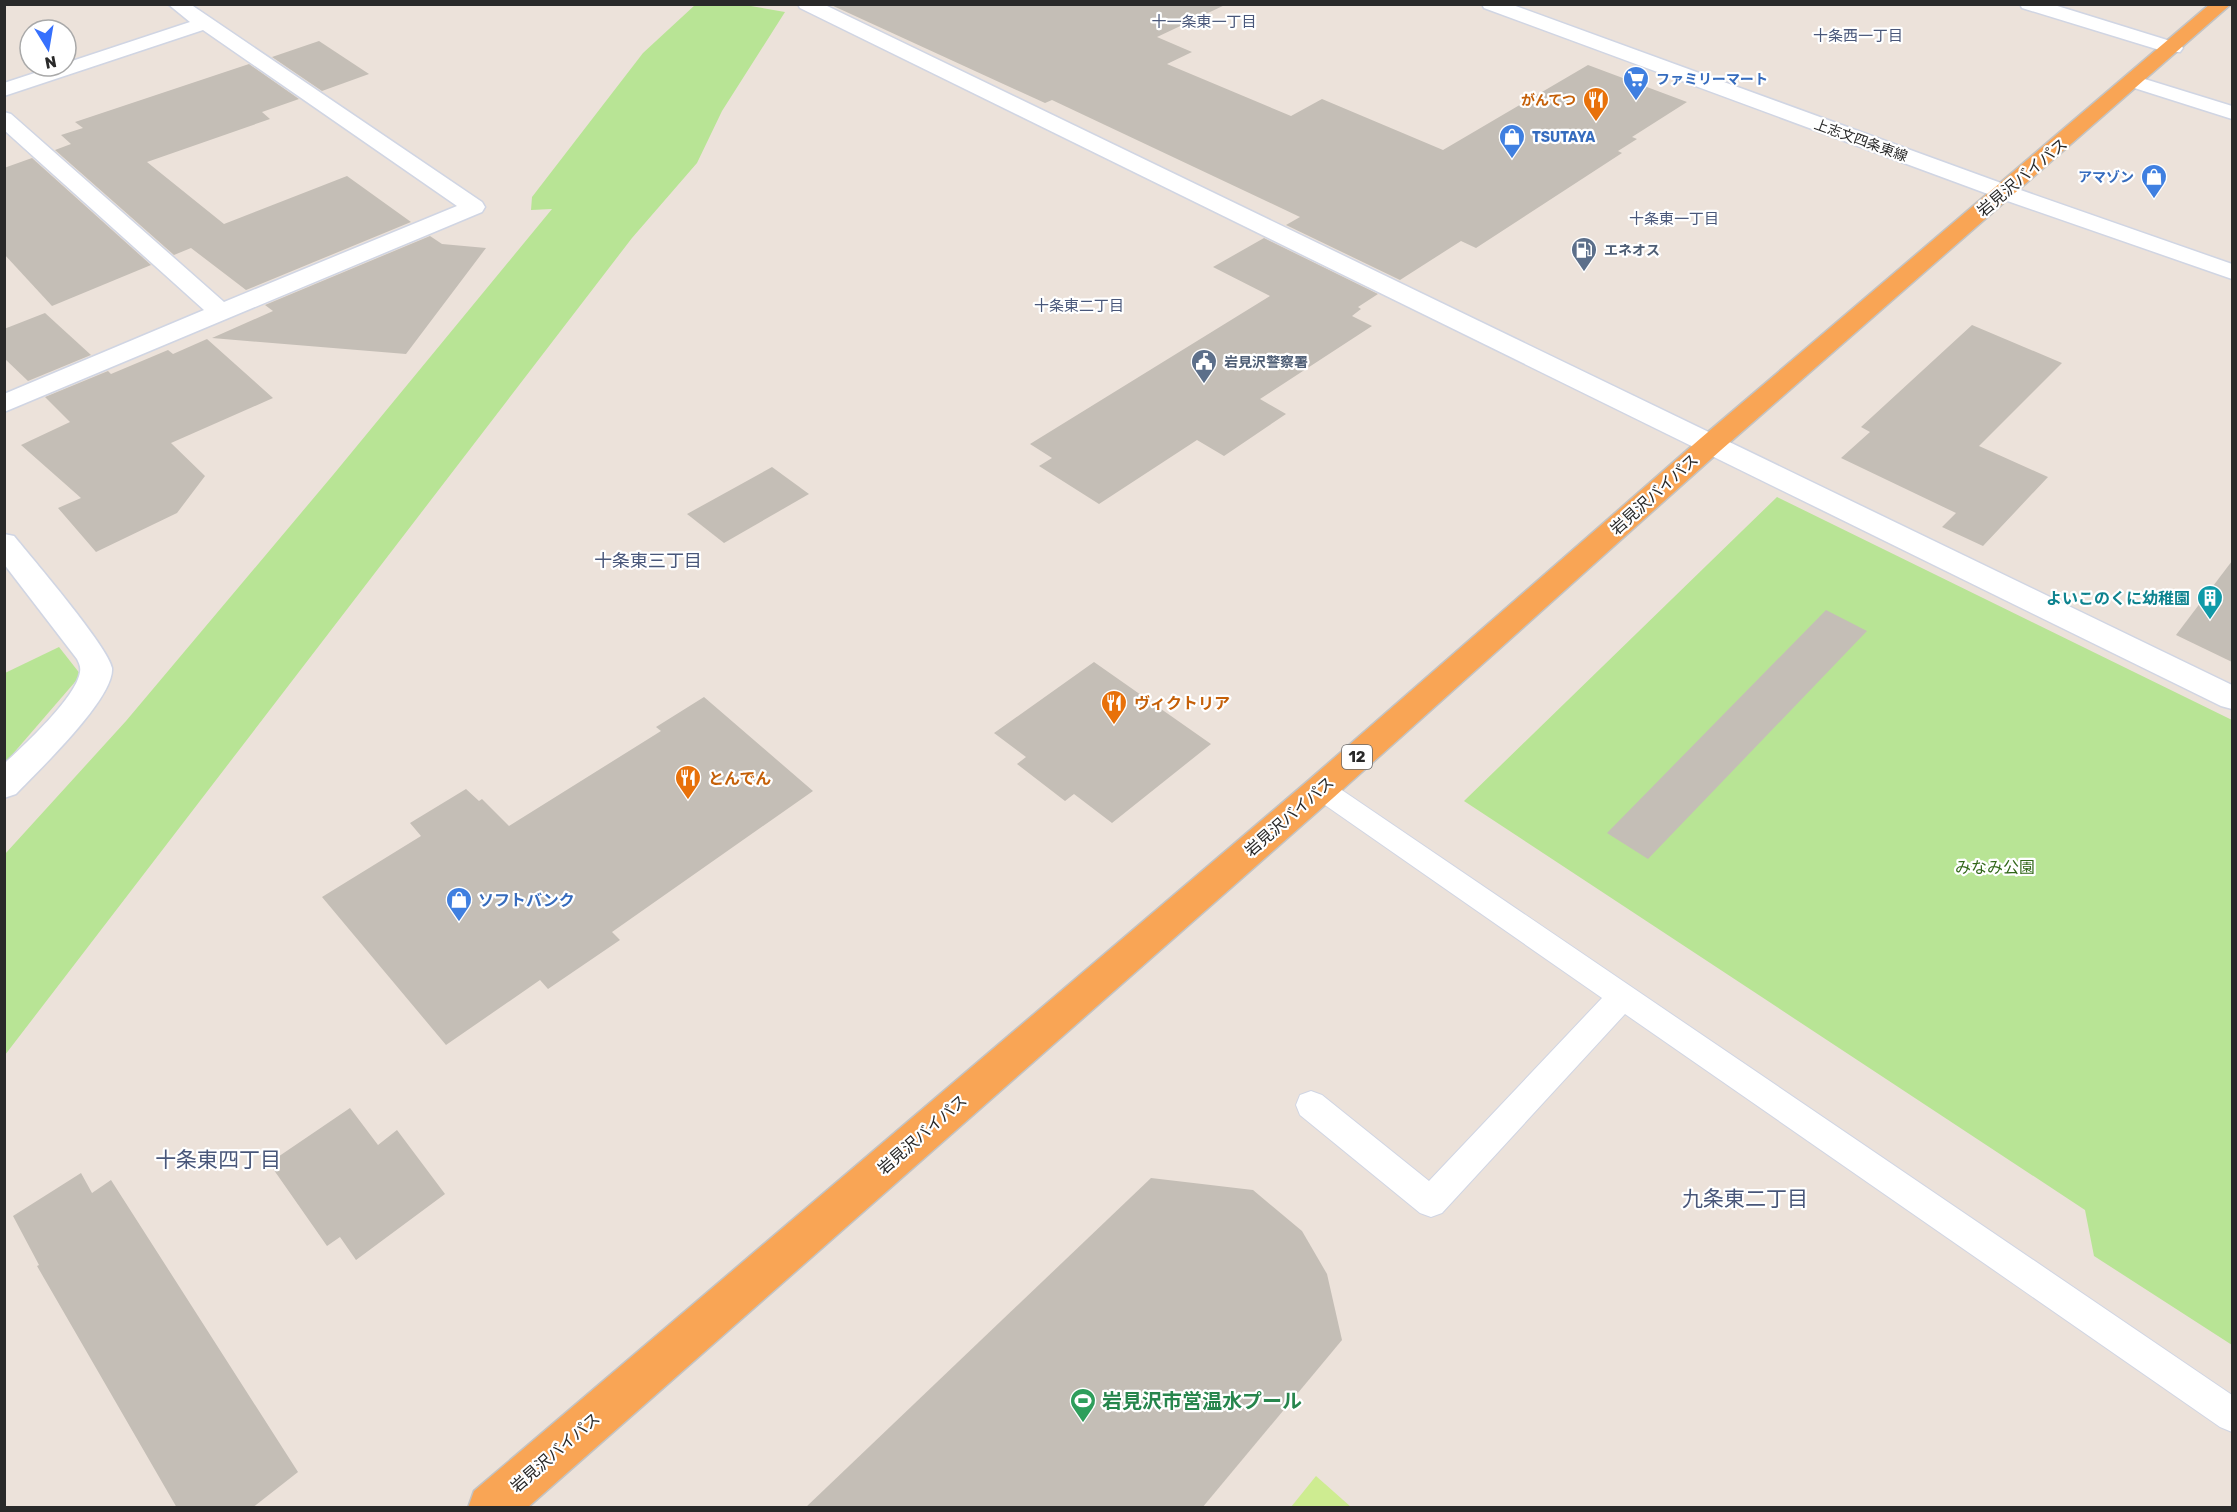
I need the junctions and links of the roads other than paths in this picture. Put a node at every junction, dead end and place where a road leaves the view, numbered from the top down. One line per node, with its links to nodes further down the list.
1 (177, 4): 6 (street)
2 (807, 4): 16 (street)
3 (1491, 4): 12 (street, 上志文四条東線)
4 (2029, 4): 7 (street)
5 (2222, 4): 7 (highway, 岩見沢バイパス / 12)
6 (206, 23): 9 (street); 14 (street)
7 (2173, 48): 8 (highway, 岩見沢バイパス / 12)
8 (2135, 82): 10 (street); 12 (highway, 岩見沢バイパス / 12)
9 (4, 90)
10 (2232, 113)
11 (4, 118): 14 (street)
12 (2004, 192): 13 (street, 上志文四条東線); 16 (highway, 岩見沢バイパス / 12)
13 (2232, 273)
14 (221, 312): 15 (street)
15 (4, 404)
16 (1711, 444): 18 (street); 20 (highway, 岩見沢バイパス / 12)
17 (4, 543): 19 (street)
18 (2232, 698)
19 (4, 784)
20 (1321, 789): 21 (lane); 24 (highway, 岩見沢バイパス / 12)
21 (1623, 996): 22 (lane); 23 (lane)
22 (1311, 1105)
23 (2232, 1415)
24 (491, 1508)

